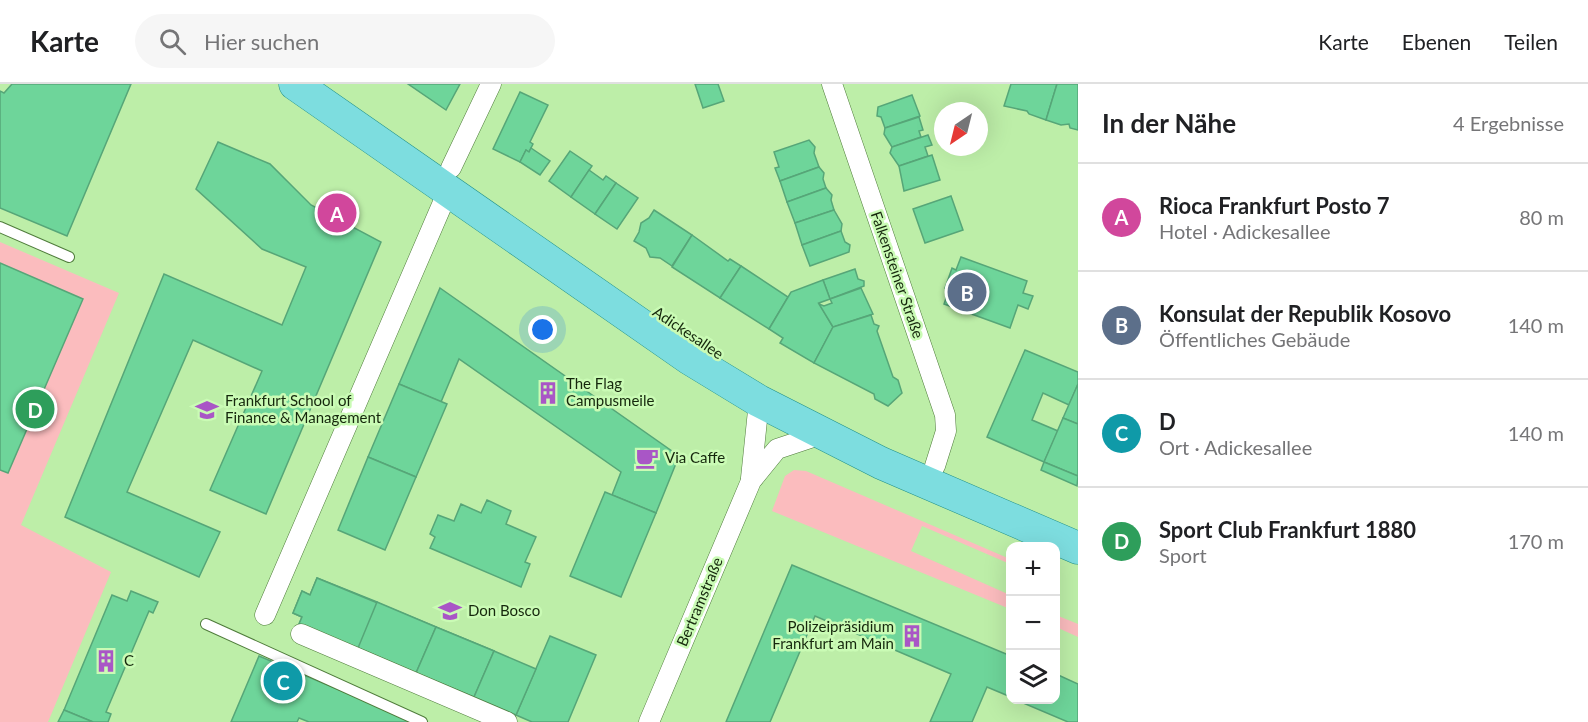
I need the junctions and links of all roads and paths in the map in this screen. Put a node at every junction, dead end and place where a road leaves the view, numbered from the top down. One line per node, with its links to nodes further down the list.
1 (295, 84): 5 (main road, Adickesallee)
2 (328, 84): 5 (main road, Adickesallee)
3 (491, 84): 5 (street)
4 (832, 84): 10 (street, Falkensteiner Straße)
5 (449, 179): 8 (main road, Adickesallee); 10 (main road, Adickesallee); 14 (street)
6 (0, 227): 7 (lane)
7 (69, 257)
8 (759, 401): 9 (main road, Adickesallee); 11 (street, Bertramstraße)
9 (822, 434): 11 (street, Bertramstraße); 13 (main road, Adickesallee)
10 (935, 466): 12 (main road, Adickesallee)
11 (751, 481): 19 (street, Bertramstraße)
12 (1078, 528)
13 (1078, 548)
14 (265, 615)
15 (206, 624): 17 (lane)
16 (301, 634): 18 (street)
17 (422, 722)
18 (507, 722)
19 (649, 722)

